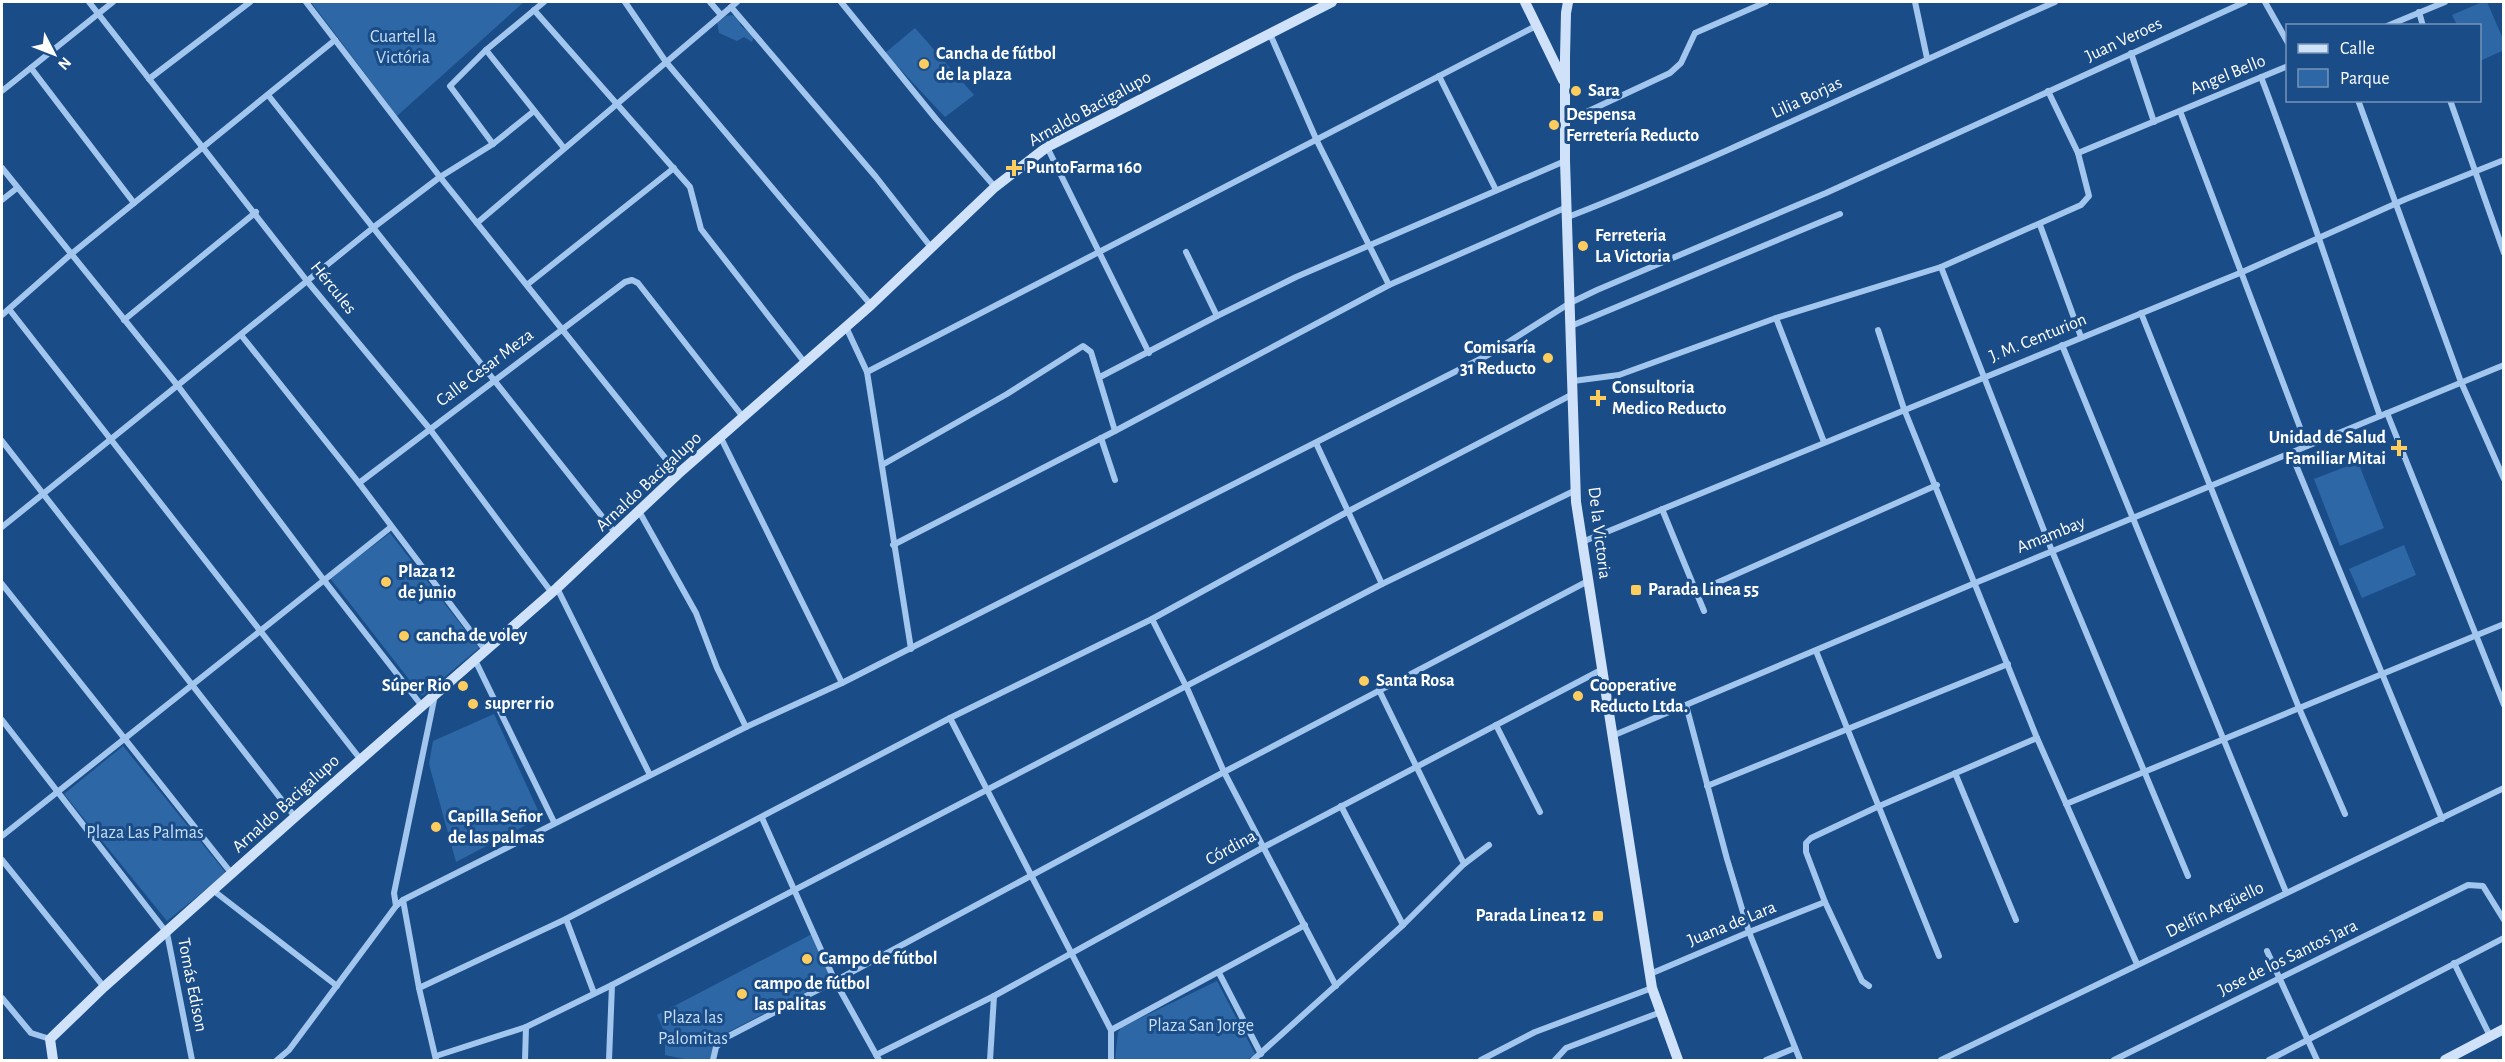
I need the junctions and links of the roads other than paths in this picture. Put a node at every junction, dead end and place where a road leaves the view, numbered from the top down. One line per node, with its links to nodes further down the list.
1 (89, 2): 23 (street, Hércules)
2 (113, 2): 23 (street)
3 (250, 2): 40 (street)
4 (306, 2): 30 (street)
5 (544, 2): 21 (street)
6 (625, 2): 35 (street)
7 (710, 2): 24 (street)
8 (737, 2): 20 (street)
9 (841, 2): 63 (street)
10 (1332, 2): 28 (street, Arnaldo Bacigalupo)
11 (1526, 2): 27 (street)
12 (1568, 2): 34 (street, De la Victoria)
13 (1766, 2): 49 (street)
14 (1915, 2): 33 (street)
15 (2055, 2): 33 (street, Lilia Borjas)
16 (2245, 2): 32 (street, Juan Veroes)
17 (2265, 2): 29 (street)
18 (2445, 2): 19 (street)
19 (2434, 4): 22 (street)
20 (731, 7): 24 (street); 76 (street)
21 (534, 10): 31 (street); 46 (street)
22 (2419, 12): 25 (street); 26 (street)
23 (99, 13): 37 (street); 40 (street, Hércules)
24 (721, 15): 35 (street)
25 (2392, 24)
26 (2422, 24)
27 (1536, 26): 34 (street); 38 (street)
28 (1270, 34): 51 (street); 54 (street, Arnaldo Bacigalupo)
29 (2286, 39)
30 (335, 40): 43 (street); 62 (street)
31 (486, 50): 47 (street); 52 (street)
32 (2131, 54): 42 (street, Juan Veroes); 50 (street)
33 (1927, 58): 70 (street, Lilia Borjas)
34 (1559, 59): 49 (street, De la Victoria)
35 (666, 62): 46 (street); 88 (street)
36 (2286, 67): 39 (street, Angel Bello)
37 (31, 68): 41 (street); 67 (street)
38 (1438, 76): 51 (street); 65 (street)
39 (2261, 77): 48 (street, Angel Bello); 75 (street)
40 (149, 80): 53 (street, Hércules)
41 (2, 91)
42 (2048, 91): 56 (street); 87 (street, Juan Veroes)
43 (268, 95): 53 (street); 74 (street)
44 (2359, 102): 68 (street)
45 (2451, 102): 61 (street)
46 (618, 104): 55 (street); 60 (street)
47 (534, 111): 52 (street); 55 (street)
48 (2180, 111): 50 (street, Angel Bello); 83 (street)
49 (1565, 122): 58 (street, De la Victoria)
50 (2154, 122): 56 (street, Angel Bello)
51 (1317, 141): 77 (street); 79 (street)
52 (493, 144): 62 (street)
53 (204, 147): 67 (street); 69 (street, Hércules)
54 (1047, 147): 63 (street, Arnaldo Bacigalupo); 79 (street)
55 (564, 148): 72 (street)
56 (2079, 153): 73 (street)
57 (2504, 160): 61 (street, J. M. Centurion)
58 (1565, 161): 65 (street); 70 (street, De la Victoria)
59 (2, 168): 64 (street)
60 (674, 168): 85 (street); 103 (street)
61 (2474, 172): 68 (street, J. M. Centurion); 80 (street)
62 (440, 177): 72 (street); 74 (street)
63 (995, 187): 76 (street, Arnaldo Bacigalupo)
64 (17, 188): 66 (street); 81 (street)
65 (1496, 190): 77 (street)
66 (2, 200)
67 (134, 203): 81 (street)
68 (2396, 204): 75 (street, J. M. Centurion); 110 (street)
69 (256, 212): 84 (street, Hércules); 94 (street)
70 (1568, 212): 86 (street, Lilia Borjas); 87 (street, De la Victoria)
71 (1840, 214): 95 (street)
72 (477, 223): 85 (street)
73 (2040, 225): 82 (street); 100 (street)
74 (374, 227): 84 (street); 108 (street)
75 (2318, 238): 83 (street, J. M. Centurion); 114 (street)
76 (930, 246): 88 (street, Arnaldo Bacigalupo)
77 (1369, 246): 86 (street); 92 (street)
78 (1186, 252): 92 (street)
79 (1099, 253): 102 (street); 105 (street)
80 (2504, 254)
81 (70, 255): 89 (street); 94 (street)
82 (1941, 267): 93 (street); 106 (street)
83 (2240, 273): 90 (street, J. M. Centurion); 124 (street)
84 (307, 281): 99 (street); 116 (street, Hércules)
85 (528, 284): 97 (street)
86 (1389, 285): 117 (street, Lilia Borjas)
87 (1570, 303): 95 (street, De la Victoria); 123 (street, Juan Veroes)
88 (871, 305): 96 (street, Arnaldo Bacigalupo)
89 (9, 309): 91 (street); 120 (street)
90 (2141, 313): 100 (street, J. M. Centurion); 132 (street)
91 (2, 315)
92 (1217, 316): 102 (street)
93 (1776, 318): 109 (street); 122 (street)
94 (124, 320): 111 (street)
95 (1571, 326): 109 (street, De la Victoria)
96 (846, 327): 103 (street, Arnaldo Bacigalupo); 105 (street)
97 (563, 329): 108 (street, Calle Cesar Meza); 115 (street, Calle Cesar Meza); 127 (street)
98 (1878, 330): 113 (street)
99 (241, 335): 111 (street); 130 (street)
100 (2081, 337): 101 (street, J. M. Centurion)
101 (2062, 345): 106 (street, J. M. Centurion); 138 (street)
102 (1149, 352): 107 (street)
103 (805, 363): 115 (street, Arnaldo Bacigalupo)
104 (2504, 365): 110 (street, Amambay)
105 (867, 372): 126 (street)
106 (1984, 376): 113 (street, J. M. Centurion); 144 (street)
107 (1100, 377): 117 (street); 126 (street)
108 (495, 380): 116 (street, Calle Cesar Meza); 141 (street)
109 (1573, 381): 112 (street, De la Victoria)
110 (2461, 382): 114 (street, Amambay); 128 (street)
111 (178, 386): 120 (street); 145 (street)
112 (1573, 394): 133 (street, De la Victoria); 136 (street)
113 (1904, 409): 122 (street, J. M. Centurion); 131 (street)
114 (2384, 414): 124 (street, Amambay); 156 (street)
115 (744, 418): 118 (street, Arnaldo Bacigalupo)
116 (429, 428): 130 (street, Calle Cesar Meza); 150 (street, Hércules)
117 (1114, 430): 119 (street, Lilia Borjas)
118 (721, 438): 127 (street, Arnaldo Bacigalupo); 165 (street)
119 (1101, 438): 129 (street); 143 (street, Lilia Borjas)
120 (110, 440): 134 (street); 155 (street)
121 (2, 441): 134 (street)
122 (1824, 442): 135 (street, J. M. Centurion)
123 (1316, 443): 136 (street); 157 (street, Juan Veroes)
124 (2307, 446): 125 (street, Amambay)
125 (2291, 453): 132 (street, Amambay); 163 (street)
126 (882, 465): 143 (street)
127 (678, 474): 137 (street, Arnaldo Bacigalupo)
128 (2504, 479)
129 (1115, 480)
130 (359, 483): 140 (street)
131 (1937, 485): 147 (street); 151 (street)
132 (2212, 485): 138 (street, Amambay); 172 (street)
133 (1576, 489): 142 (street, De la Victoria); 149 (street)
134 (42, 493): 139 (street); 164 (street)
135 (1662, 509): 142 (street, J. M. Centurion); 151 (street)
136 (1347, 512): 149 (street); 153 (street)
137 (640, 513): 141 (street, Arnaldo Bacigalupo); 176 (street)
138 (2132, 518): 144 (street, Amambay); 181 (street)
139 (2, 527)
140 (391, 527): 145 (street); 158 (street)
141 (616, 534): 150 (street, Arnaldo Bacigalupo)
142 (1582, 542): 146 (street, De la Victoria)
143 (893, 545): 157 (street)
144 (2052, 551): 147 (street, Amambay); 184 (street)
145 (322, 579): 155 (street); 171 (street)
146 (1588, 581): 162 (street, De la Victoria); 167 (street)
147 (1975, 583): 159 (street, Amambay); 161 (street)
148 (2, 584): 179 (street)
149 (1382, 584): 166 (street)
150 (555, 591): 158 (street, Arnaldo Bacigalupo); 187 (street, Hércules)
151 (1696, 592): 152 (street)
152 (1704, 611)
153 (1152, 619): 166 (street); 173 (street)
154 (2504, 624): 156 (street)
155 (259, 631): 164 (street); 182 (street)
156 (2476, 635): 163 (street); 170 (street)
157 (910, 649): 165 (street, Juan Veroes)
158 (485, 650): 160 (street, Arnaldo Bacigalupo)
159 (1815, 651): 169 (street, Amambay); 177 (street)
160 (475, 660): 168 (street, Arnaldo Bacigalupo); 200 (street)
161 (2008, 664): 177 (street); 180 (street)
162 (1601, 670): 175 (street, Córdina); 178 (street, De la Victoria)
163 (2383, 672): 172 (street); 199 (street)
164 (191, 684): 179 (street); 197 (street)
165 (842, 684): 176 (street, Juan Veroes)
166 (1187, 688): 185 (street); 190 (street)
167 (1379, 690): 183 (street); 185 (street)
168 (436, 692): 171 (street, Arnaldo Bacigalupo); 214 (street)
169 (1686, 705): 178 (street, Amambay); 188 (street)
170 (2504, 705)
171 (422, 706): 182 (street, Arnaldo Bacigalupo)
172 (2299, 708): 181 (street); 196 (street)
173 (950, 718): 190 (street); 198 (street)
174 (2, 720): 191 (street, Tomás Edison)
175 (1496, 725): 183 (street, Córdina); 195 (street)
176 (746, 727): 187 (street, Juan Veroes)
177 (1846, 730): 188 (street); 194 (street)
178 (1611, 737): 229 (street, De la Victoria)
179 (124, 738): 191 (street); 206 (street)
180 (2037, 738): 186 (street); 192 (street)
181 (2222, 739): 184 (street); 211 (street)
182 (361, 760): 197 (street, Arnaldo Bacigalupo)
183 (1415, 767): 193 (street, Córdina); 205 (street)
184 (2144, 770): 192 (street); 207 (street)
185 (1224, 772): 203 (street); 208 (street)
186 (1955, 773): 194 (street); 216 (street)
187 (650, 775): 200 (street, Juan Veroes)
188 (1707, 786): 220 (street)
189 (2504, 788): 199 (street, Delfín Argüello)
190 (987, 791): 208 (street); 209 (street)
191 (56, 792): 201 (street); 221 (street, Tomás Edison)
192 (2066, 804): 227 (street)
193 (1341, 806): 203 (street, Córdina); 219 (street)
194 (1877, 807): 213 (street); 225 (street)
195 (1539, 812)
196 (2345, 814)
197 (295, 817): 206 (street, Arnaldo Bacigalupo)
198 (762, 818): 209 (street); 215 (street)
199 (2442, 819): 211 (street, Delfín Argüello)
200 (554, 822): 212 (street, Juan Veroes)
201 (2, 836)
202 (1489, 845): 205 (street)
203 (1263, 848): 218 (street); 224 (street, Córdina)
204 (2, 860): 235 (street)
205 (1464, 864): 219 (street)
206 (232, 874): 210 (street, Arnaldo Bacigalupo)
207 (2188, 876)
208 (1030, 877): 224 (street); 231 (street)
209 (796, 890): 231 (street); 232 (street)
210 (214, 891): 221 (street, Arnaldo Bacigalupo); 233 (street)
211 (2286, 892): 227 (street, Delfín Argüello)
212 (403, 900): 214 (street, Juan Veroes); 237 (street)
213 (1826, 902): 220 (street, Juana de Lara); 234 (street)
214 (396, 906): 233 (street, Juan Veroes)
215 (566, 919): 237 (street); 239 (street)
216 (2016, 920)
217 (2504, 920): 230 (street, Jose de los Santos Jara)
218 (1305, 925): 228 (street); 236 (street)
219 (1403, 925): 236 (street)
220 (1749, 932): 229 (street, Juana de Lara); 249 (street)
221 (167, 933): 235 (street, Arnaldo Bacigalupo); 254 (street, Tomás Edison)
222 (2504, 938): 226 (street)
223 (2267, 951): 230 (street)
224 (1071, 953): 240 (street, Córdina); 245 (street)
225 (1939, 956)
226 (2454, 963): 246 (street); 248 (street)
227 (2137, 964): 267 (street, Delfín Argüello)
228 (1219, 973): 245 (street); 250 (street)
229 (1650, 974): 238 (street, De la Victoria)
230 (2280, 979): 248 (street); 268 (street, Jose de los Santos Jara)
231 (835, 981): 252 (street); 258 (street)
232 (612, 985): 239 (street); 257 (street)
233 (337, 986): 255 (street, Juan Veroes)
234 (1869, 986)
235 (104, 987): 247 (street, Arnaldo Bacigalupo)
236 (1336, 987): 250 (street)
237 (419, 988): 251 (street)
238 (1652, 988): 242 (street, De la Victoria); 262 (street)
239 (594, 993): 243 (street)
240 (994, 996): 252 (street, Córdina); 259 (street)
241 (2, 998): 247 (street)
242 (1660, 1012): 263 (street); 264 (street, De la Victoria)
243 (526, 1028): 251 (street); 256 (street)
244 (2504, 1029): 246 (street)
245 (1111, 1030): 260 (street)
246 (2490, 1036): 271 (street)
247 (50, 1040): 253 (street)
248 (2307, 1040): 269 (street); 270 (street)
249 (1795, 1048): 265 (street); 266 (street)
250 (1261, 1054): 261 (street)
251 (436, 1058)
252 (878, 1058)
253 (53, 1060)
254 (192, 1060)
255 (277, 1060)
256 (525, 1060)
257 (609, 1060)
258 (713, 1060)
259 (990, 1060)
260 (1111, 1060)
261 (1253, 1060)
262 (1481, 1060)
263 (1555, 1060)
264 (1678, 1060)
265 (1766, 1060)
266 (1800, 1060)
267 (1941, 1060)
268 (2114, 1060)
269 (2269, 1060)
270 (2317, 1060)
271 (2445, 1060)

